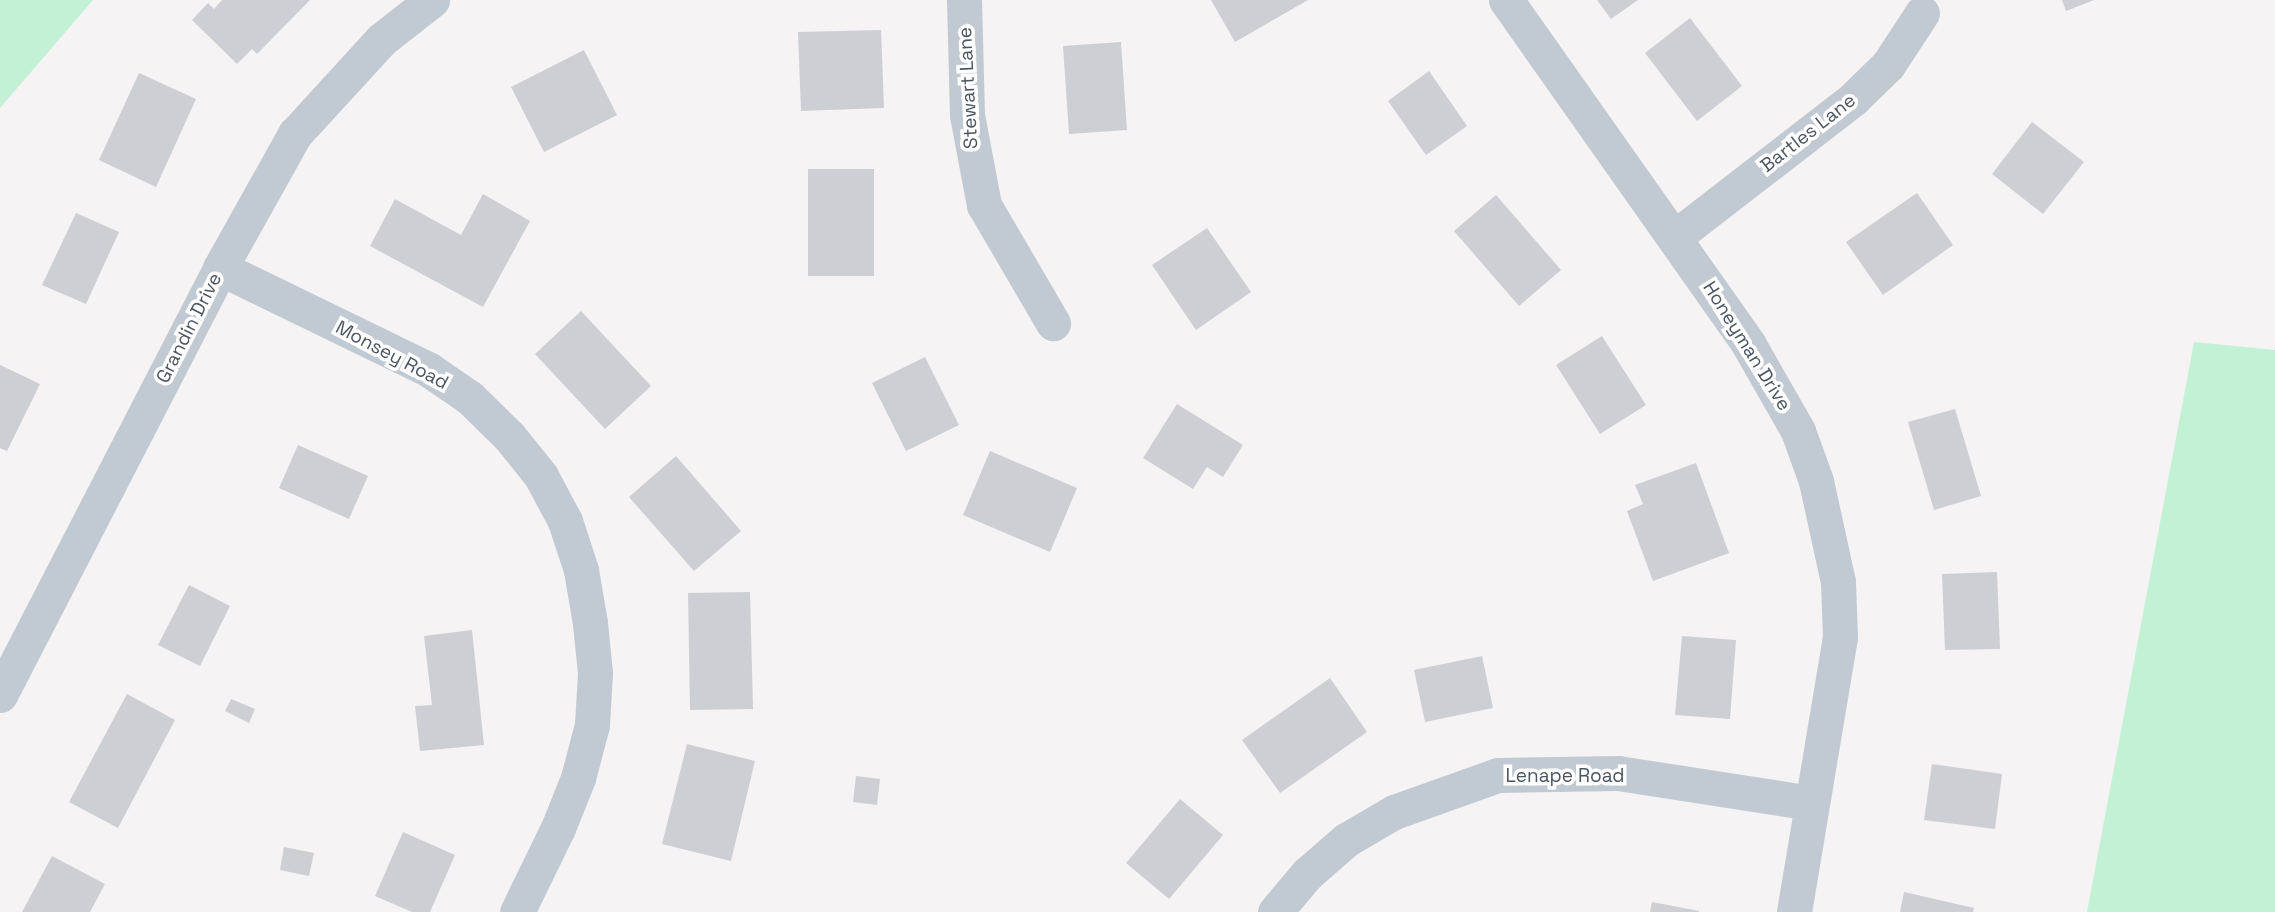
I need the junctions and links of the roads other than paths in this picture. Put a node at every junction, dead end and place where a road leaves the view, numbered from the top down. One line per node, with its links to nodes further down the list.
1 (432, 0): 6 (street, Grandin Drive)
2 (964, 0): 7 (street, Stewart Lane)
3 (1506, 0): 5 (street, Honeyman Drive)
4 (1923, 13): 5 (street, Bartles Lane)
5 (1676, 236): 9 (street, Honeyman Drive)
6 (220, 268): 8 (street, Grandin Drive); 10 (street, Monsey Road)
7 (1053, 323)
8 (0, 695)
9 (1812, 803): 11 (street, Lenape Road); 12 (street, Honeyman Drive)
10 (517, 912)
11 (1275, 912)
12 (1794, 912)

